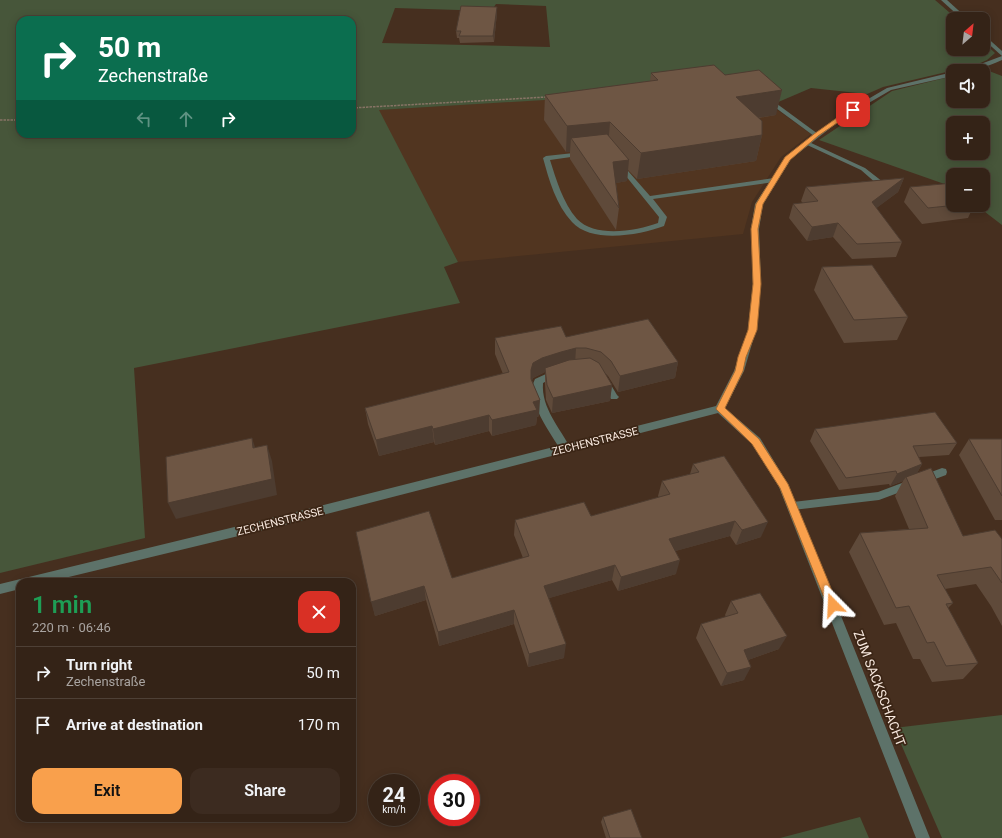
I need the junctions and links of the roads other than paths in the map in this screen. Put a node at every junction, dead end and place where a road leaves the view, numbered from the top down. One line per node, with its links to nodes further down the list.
1 (944, 0): 2 (street)
2 (957, 12)
3 (990, 43): 4 (street)
4 (1002, 54)
5 (1002, 58): 6 (street)
6 (989, 64)
7 (946, 76): 9 (street)
8 (761, 95): 9 (street)
9 (816, 135): 10 (street)
10 (806, 143): 13 (street); 14 (street)
11 (592, 153): 15 (street)
12 (612, 157): 15 (street)
13 (774, 180): 15 (street); 19 (street)
14 (889, 189)
15 (648, 198)
16 (566, 370): 20 (street)
17 (601, 375): 18 (street)
18 (614, 397)
19 (720, 409): 20 (street, ZECHENSTRASSE); 22 (street, ZUM SACKSCHACHT)
20 (566, 449): 23 (street, ZECHENSTRASSE)
21 (942, 472): 22 (street)
22 (793, 506): 26 (street, ZUM SACKSCHACHT)
23 (44, 578)
24 (16, 585): 25 (street)
25 (0, 589)
26 (923, 838)

